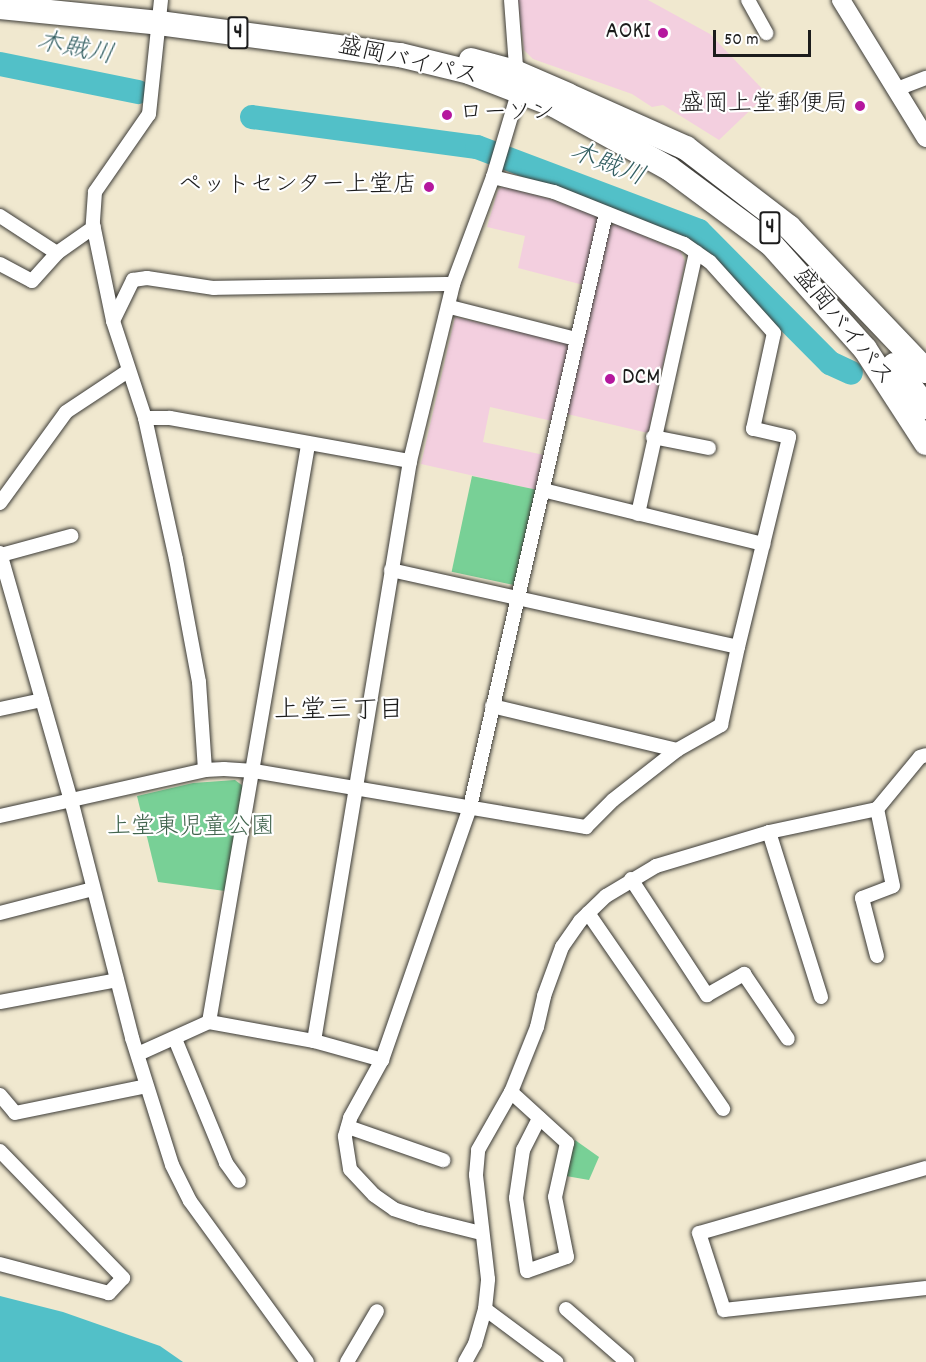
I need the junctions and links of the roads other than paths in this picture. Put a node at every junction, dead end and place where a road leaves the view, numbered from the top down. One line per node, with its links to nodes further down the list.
1 (84, 0): 6 (highway, 盛岡バイパス / 4)
2 (511, 0): 9 (street)
3 (748, 0): 7 (street)
4 (841, 0): 10 (main road)
5 (0, 7): 6 (highway, 盛岡バイパス / 4)
6 (160, 10): 9 (highway, 盛岡バイパス / 4); 16 (street)
7 (766, 33)
8 (926, 78): 10 (street)
9 (516, 83): 11 (highway, 盛岡バイパス / 4); 13 (street); 29 (highway, 盛岡バイパス / 4)
10 (897, 89): 12 (main road)
11 (572, 97): 25 (highway); 26 (highway, 盛岡バイパス / 4)
12 (926, 138)
13 (495, 171): 14 (street); 20 (street)
14 (606, 213): 18 (street); 23 (street)
15 (0, 216): 17 (street)
16 (94, 227): 17 (street); 22 (street)
17 (57, 252): 19 (street)
18 (696, 252): 28 (street); 37 (street)
19 (0, 264)
20 (453, 284): 21 (street); 22 (street)
21 (450, 307): 23 (street); 32 (street)
22 (113, 321): 24 (street)
23 (576, 339): 33 (street)
24 (128, 371): 27 (street); 34 (street)
25 (926, 371)
26 (926, 407)
27 (146, 418): 30 (street); 47 (street)
28 (653, 437): 31 (street); 35 (street)
29 (926, 443)
30 (308, 445): 32 (street); 48 (street)
31 (709, 448)
32 (410, 461): 39 (street)
33 (543, 490): 35 (street); 40 (street)
34 (0, 503)
35 (638, 514): 37 (street)
36 (71, 536): 38 (street)
37 (763, 544): 41 (street)
38 (0, 554): 42 (street)
39 (391, 570): 40 (street); 49 (street)
40 (515, 597): 41 (street); 43 (street)
41 (738, 647): 45 (street)
42 (42, 700): 44 (street); 50 (street)
43 (492, 706): 45 (street); 51 (street)
44 (0, 709)
45 (677, 750): 51 (street)
46 (926, 755): 52 (street)
47 (205, 770): 48 (street); 50 (street)
48 (254, 771): 49 (street); 63 (street)
49 (356, 787): 51 (street); 66 (street)
50 (71, 800): 53 (street); 56 (street)
51 (470, 807): 68 (street)
52 (877, 809): 54 (street); 59 (street)
53 (0, 816)
54 (769, 832): 55 (street); 61 (street)
55 (631, 879): 58 (street); 65 (street)
56 (93, 889): 57 (street); 60 (street)
57 (0, 913)
58 (588, 913): 70 (street); 72 (street)
59 (877, 956)
60 (117, 980): 62 (street); 67 (street)
61 (821, 997)
62 (0, 1002)
63 (209, 1022): 64 (street); 66 (street)
64 (175, 1039): 67 (street); 78 (street)
65 (788, 1039)
66 (314, 1041): 68 (street)
67 (138, 1054): 69 (street)
68 (382, 1060): 74 (street)
69 (146, 1086): 71 (street); 85 (street)
70 (511, 1092): 73 (street); 79 (street)
71 (0, 1095)
72 (723, 1109)
73 (539, 1118): 73 (street)
74 (348, 1127): 76 (street); 79 (street)
75 (0, 1152): 80 (street)
76 (443, 1160)
77 (926, 1168): 81 (street)
78 (239, 1181)
79 (481, 1233): 83 (street)
80 (0, 1264)
81 (926, 1288)
82 (566, 1309): 89 (street)
83 (485, 1310): 87 (street); 88 (street)
84 (377, 1311): 86 (street)
85 (307, 1362)
86 (347, 1362)
87 (465, 1362)
88 (556, 1362)
89 (627, 1362)

